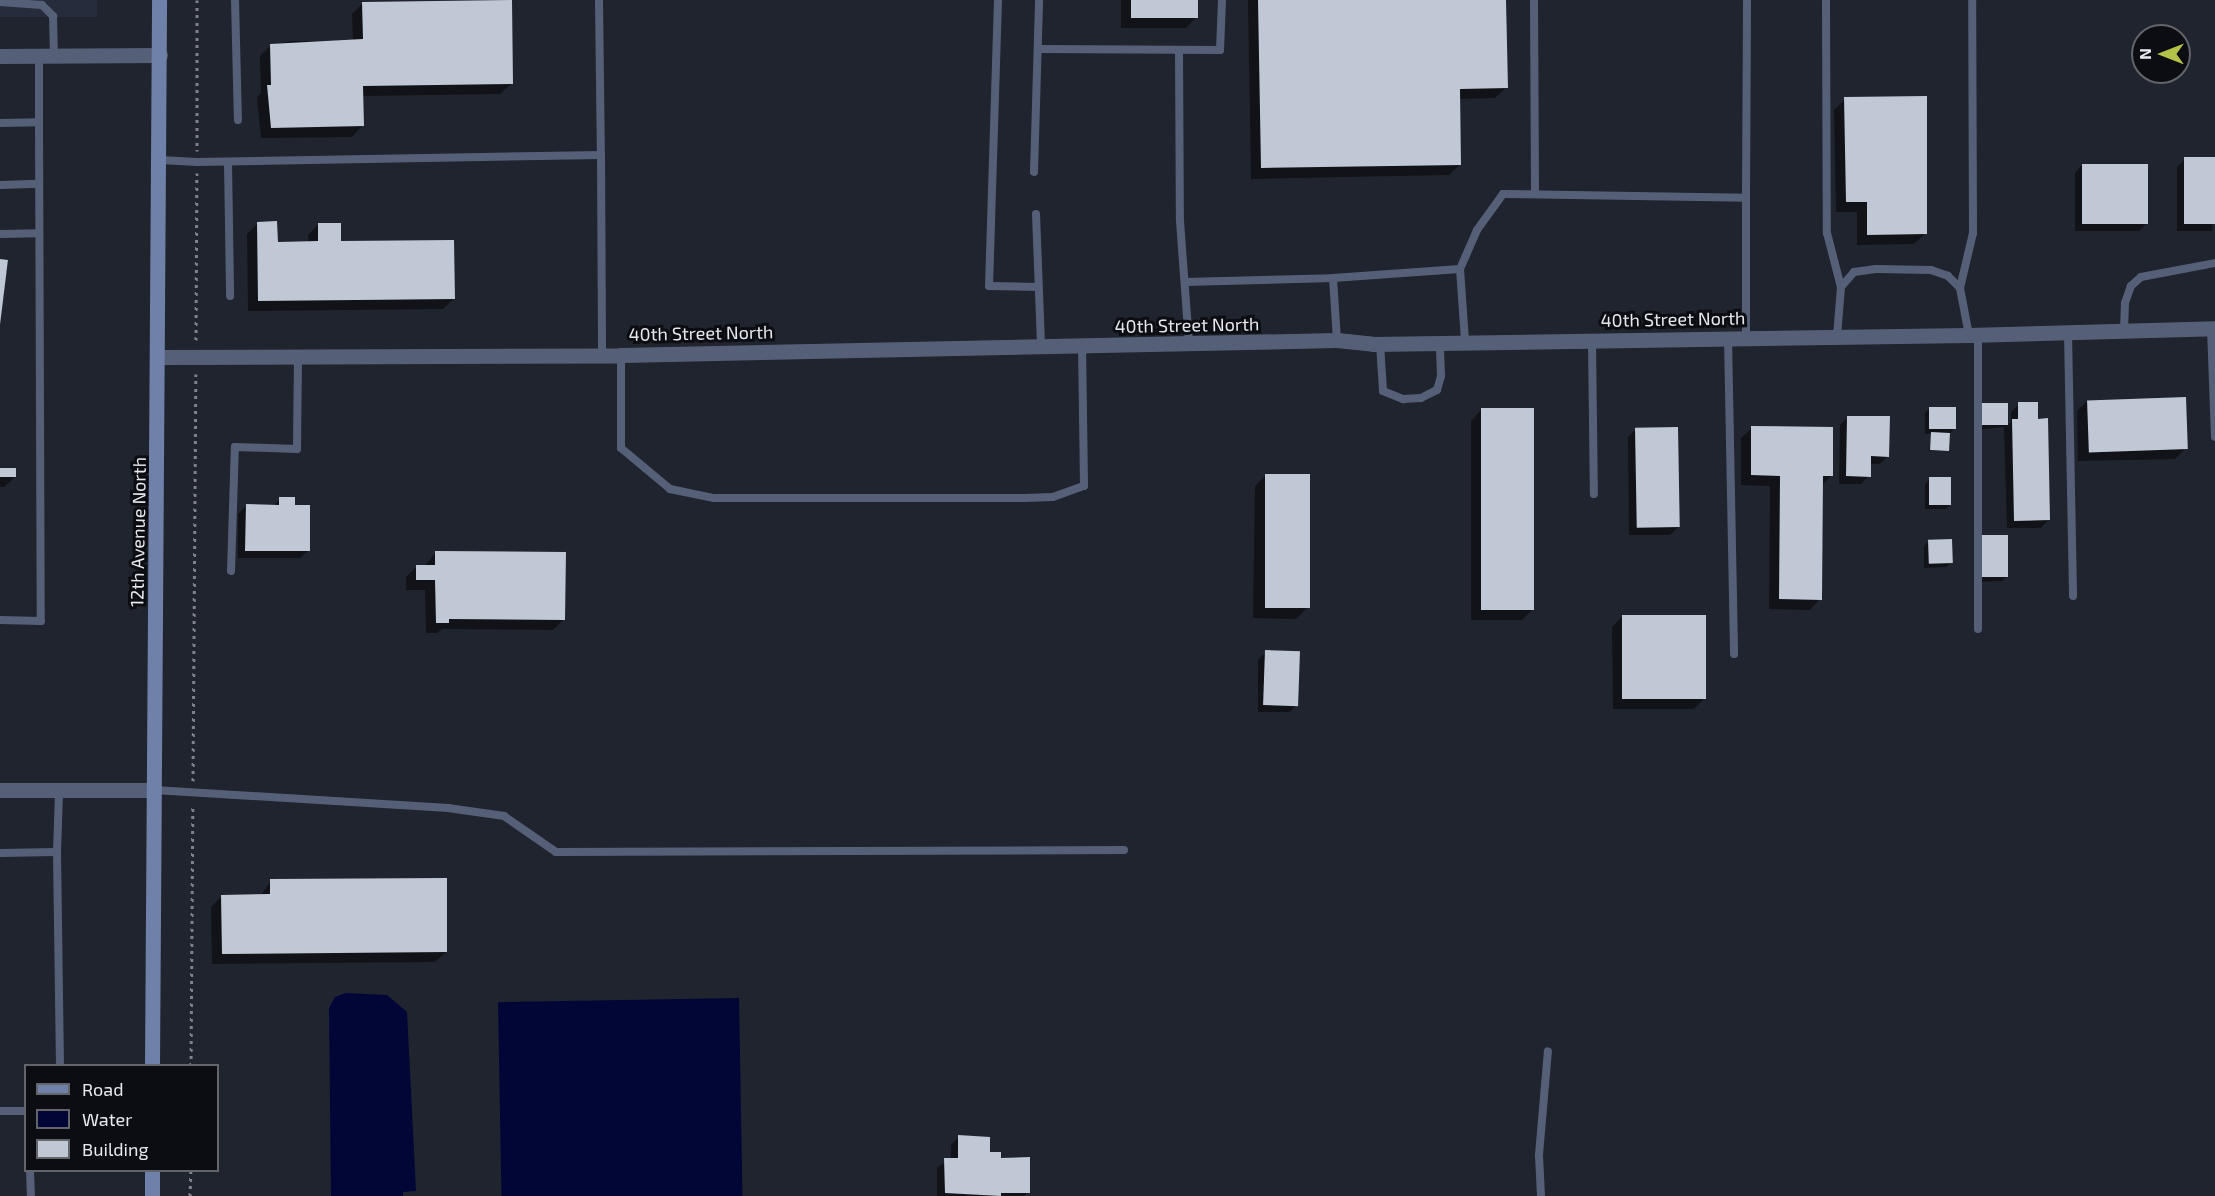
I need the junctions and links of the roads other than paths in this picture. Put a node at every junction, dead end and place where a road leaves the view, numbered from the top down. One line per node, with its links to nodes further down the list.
1 (159, 0): 14 (main road, 12th Avenue North)
2 (235, 0): 17 (lane)
3 (599, 0): 20 (lane)
4 (998, 0): 35 (lane)
5 (1039, 0): 12 (lane)
6 (1222, 0): 13 (lane)
7 (1534, 0): 26 (lane)
8 (1747, 0): 27 (lane)
9 (1826, 0): 36 (lane)
10 (1972, 0): 37 (lane)
11 (0, 2): 16 (lane)
12 (1038, 49): 13 (lane); 23 (lane)
13 (1179, 50): 34 (lane)
14 (160, 55): 16 (street); 21 (main road, 12th Avenue North)
15 (0, 56): 16 (street)
16 (46, 57): 18 (lane)
17 (238, 120)
18 (39, 122): 19 (lane); 24 (lane)
19 (0, 123)
20 (601, 155): 22 (lane); 54 (lane)
21 (160, 160): 22 (lane); 56 (main road, 12th Avenue North)
22 (228, 162): 38 (lane)
23 (1034, 172)
24 (38, 184): 25 (lane); 29 (lane)
25 (0, 185)
26 (1535, 194): 27 (lane); 32 (lane)
27 (1746, 198): 45 (lane)
28 (1036, 214): 35 (lane)
29 (39, 233): 30 (lane); 62 (lane)
30 (0, 234)
31 (2215, 263): 41 (lane)
32 (1460, 269): 33 (lane); 49 (lane)
33 (1334, 278): 34 (lane); 47 (lane)
34 (1185, 282): 51 (lane)
35 (1038, 287): 52 (lane)
36 (1841, 287): 37 (lane); 43 (lane)
37 (1960, 288): 42 (lane)
38 (230, 296)
39 (2213, 328): 41 (street, 40th Street North); 58 (lane)
40 (2068, 333): 41 (street, 40th Street North); 42 (street, 40th Street North); 61 (lane)
41 (2124, 333)
42 (1974, 335): 43 (street, 40th Street North); 63 (lane)
43 (1837, 336): 45 (street, 40th Street North)
44 (1728, 338): 45 (street, 40th Street North); 46 (street, 40th Street North); 64 (lane)
45 (1746, 338)
46 (1592, 339): 49 (street, 40th Street North); 59 (lane)
47 (1336, 340): 50 (street, 40th Street North); 51 (street, 40th Street North)
48 (1440, 341): 49 (street, 40th Street North); 50 (street, 40th Street North); 50 (lane)
49 (1465, 341)
50 (1380, 344)
51 (1189, 345): 53 (street, 40th Street North)
52 (1041, 347): 53 (street, 40th Street North); 55 (street, 40th Street North)
53 (1082, 347): 55 (lane)
54 (602, 354): 55 (street, 40th Street North); 57 (street, 40th Street North)
55 (621, 355)
56 (160, 357): 57 (street, 40th Street North); 66 (main road, 12th Avenue North)
57 (298, 357): 60 (lane)
58 (2215, 437)
59 (1594, 494)
60 (231, 571)
61 (2073, 596)
62 (0, 620)
63 (1978, 629)
64 (1734, 654)
65 (0, 790): 67 (street)
66 (154, 790): 67 (street); 68 (lane); 73 (main road, 12th Avenue North)
67 (59, 792): 69 (lane)
68 (1124, 850)
69 (57, 852): 70 (lane); 72 (lane)
70 (0, 853)
71 (1548, 1051): 80 (lane)
72 (60, 1064)
73 (152, 1064)
74 (0, 1111): 75 (lane)
75 (24, 1111)
76 (30, 1172): 78 (lane)
77 (152, 1172): 79 (main road)
78 (31, 1196)
79 (152, 1196)
80 (1541, 1196)

